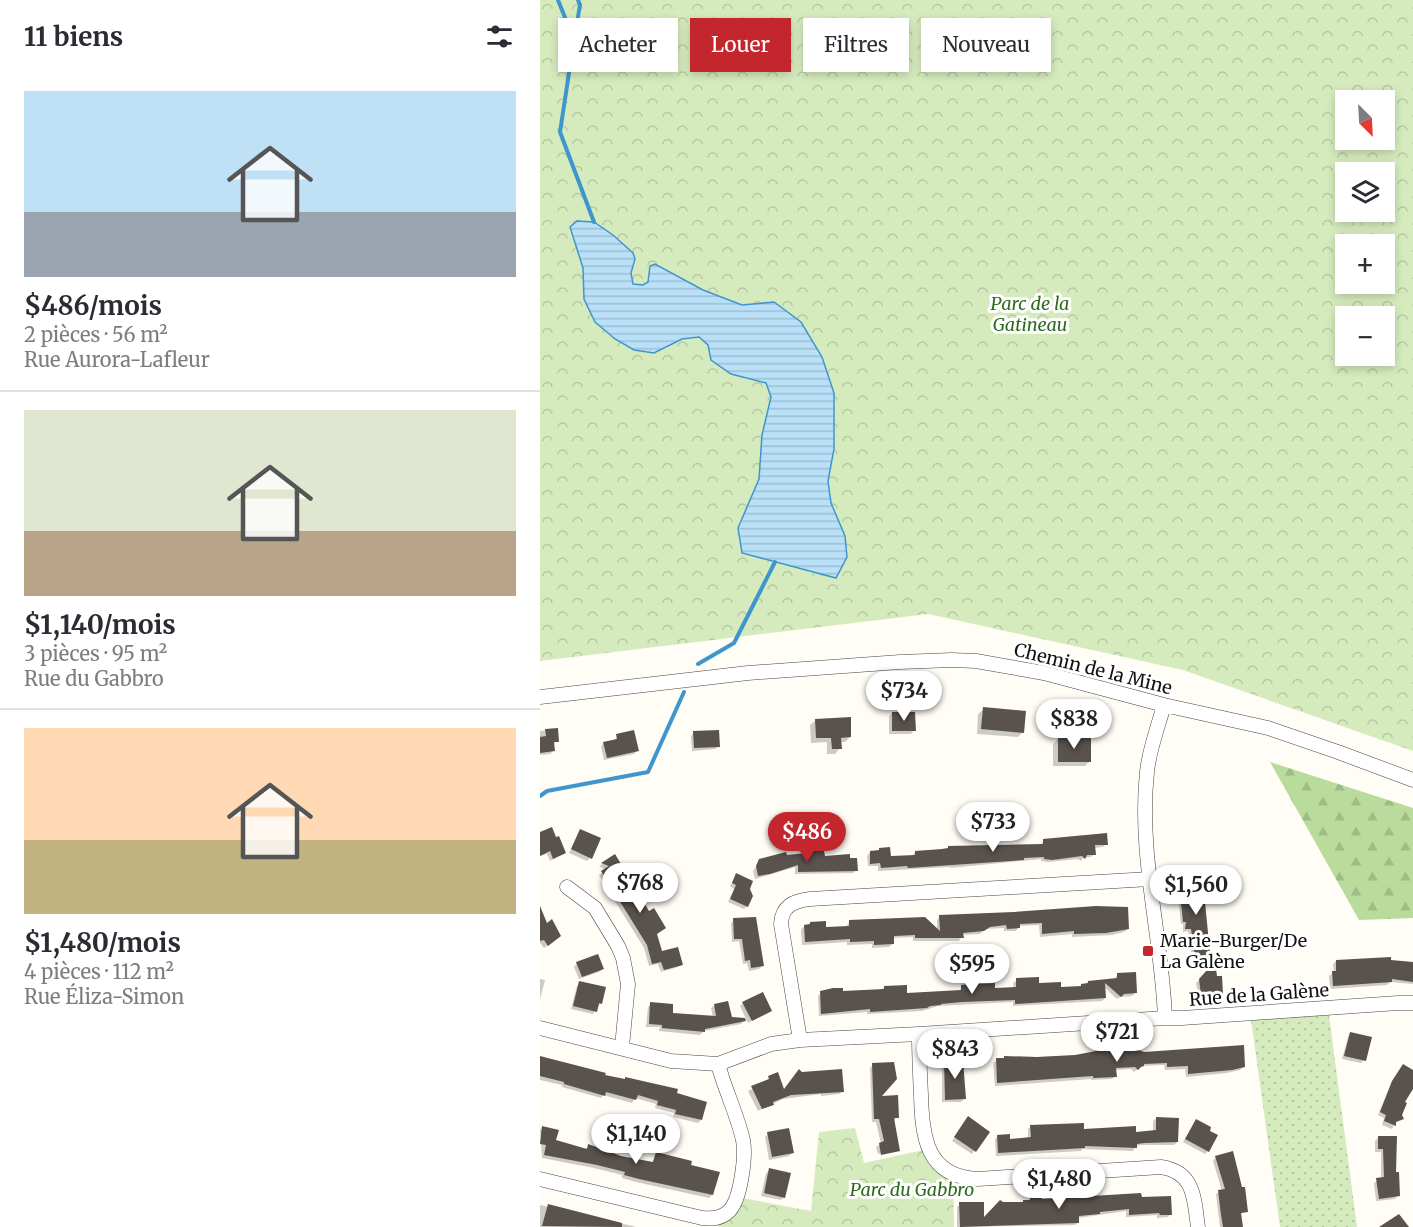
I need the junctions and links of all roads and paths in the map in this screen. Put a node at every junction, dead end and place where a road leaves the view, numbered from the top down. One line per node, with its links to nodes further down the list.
1 (540, 697): 2 (street, Chemin de la Mine)
2 (1164, 705): 3 (street, Chemin de la Mine); 4 (street)
3 (1413, 780)
4 (1150, 879): 7 (street); 10 (street)
5 (567, 887): 11 (street)
6 (1413, 1003): 7 (street, Rue de la Galène)
7 (1165, 1018): 9 (street, Rue de la Galène)
8 (540, 1028): 11 (street, Rue de la Galène)
9 (919, 1035): 10 (street, Rue de la Galène); 14 (street)
10 (800, 1040): 12 (street, Rue de la Galène)
11 (622, 1047): 12 (street, Rue de la Galène)
12 (718, 1064): 13 (street)
13 (540, 1179)
14 (1198, 1227)

